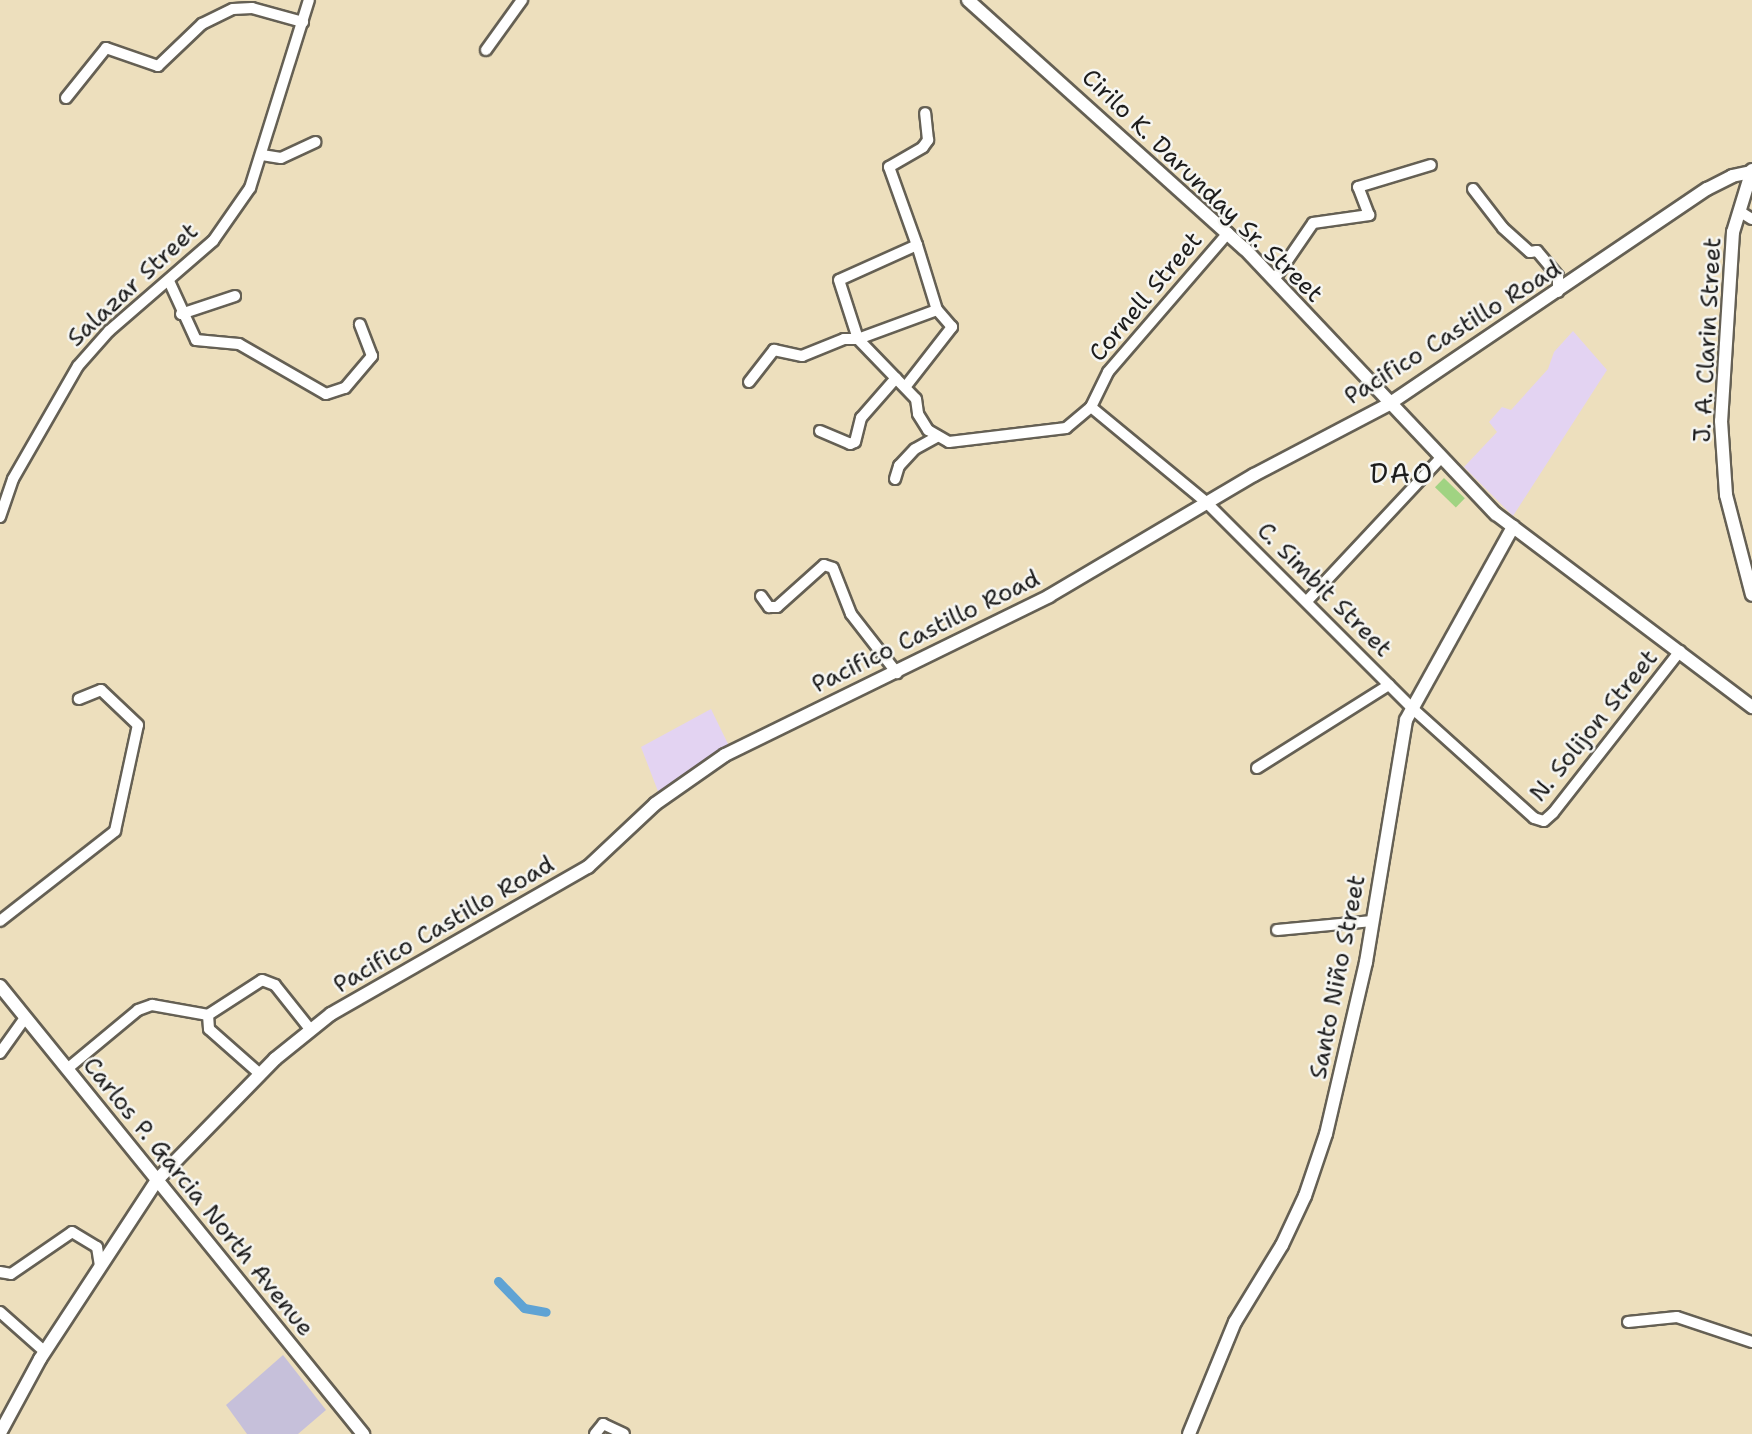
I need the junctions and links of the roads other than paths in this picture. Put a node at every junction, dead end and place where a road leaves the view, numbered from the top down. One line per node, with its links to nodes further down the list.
1 (309, 0): 4 (street, Salazar Street)
2 (522, 0): 5 (street)
3 (968, 0): 15 (main road, Cirilo K. Darunday Sr. Street)
4 (303, 22): 6 (street); 9 (street, Salazar Street)
5 (486, 50)
6 (66, 98)
7 (925, 113): 16 (street)
8 (316, 142): 9 (street)
9 (262, 155): 18 (street, Salazar Street)
10 (1431, 165): 17 (street)
11 (1752, 172): 13 (main road, J. A. Clarin Street); 19 (main road, Pacifico Castillo Road)
12 (1473, 189): 19 (street)
13 (1739, 211): 14 (street); 37 (main road, J. A. Clarin Street)
14 (1752, 219)
15 (1228, 233): 17 (main road, Cirilo K. Darunday Sr. Street); 29 (street, Cornell Street)
16 (917, 245): 21 (street); 24 (street)
17 (1274, 280): 28 (main road, Cirilo K. Darunday Sr. Street)
18 (169, 281): 22 (street); 35 (street, Salazar Street)
19 (1558, 292): 28 (main road, Pacifico Castillo Road)
20 (235, 296): 22 (street)
21 (937, 310): 24 (street); 27 (street)
22 (181, 314): 23 (street)
23 (360, 324)
24 (858, 339): 25 (street); 26 (street)
25 (896, 378): 27 (street); 30 (street)
26 (749, 382)
27 (906, 386): 31 (street)
28 (1389, 404): 32 (main road, Cirilo K. Darunday Sr. Street); 34 (main road, Pacifico Castillo Road)
29 (1091, 407): 31 (street); 34 (street)
30 (820, 430)
31 (938, 436): 33 (street)
32 (1441, 458): 36 (main road, Cirilo K. Darunday Sr. Street); 39 (street)
33 (895, 479)
34 (1206, 502): 39 (street, C. Simbit Street); 41 (main road, Pacifico Castillo Road)
35 (0, 517)
36 (1513, 527): 40 (main road, Cirilo K. Darunday Sr. Street); 45 (main road, Santo Niño Street)
37 (1752, 595)
38 (761, 596): 41 (street)
39 (1307, 601): 42 (street, C. Simbit Street)
40 (1680, 651): 44 (main road, Cirilo K. Darunday Sr. Street); 45 (street, N. Solijon Street)
41 (897, 673): 53 (main road, Pacifico Castillo Road)
42 (1389, 685): 45 (street, C. Simbit Street); 46 (street)
43 (79, 699): 47 (street)
44 (1752, 707)
45 (1412, 708): 48 (main road, Santo Niño Street)
46 (1257, 768)
47 (0, 921)
48 (1373, 921): 49 (street); 68 (main road, Santo Niño Street)
49 (1277, 930)
50 (0, 986): 52 (main road, Carlos P. Garcia North Avenue)
51 (208, 1015): 53 (street); 55 (street); 56 (street)
52 (25, 1018): 54 (street); 55 (main road, Carlos P. Garcia North Avenue)
53 (310, 1029): 56 (main road, Pacifico Castillo Road)
54 (0, 1053)
55 (67, 1069): 57 (main road, Carlos P. Garcia North Avenue)
56 (260, 1074): 57 (main road, Pacifico Castillo Road)
57 (158, 1179): 58 (main road, Pacifico Castillo Road); 65 (main road, Carlos P. Garcia North Avenue)
58 (100, 1266): 59 (street); 63 (main road, Pacifico Castillo Road)
59 (0, 1272)
60 (0, 1312): 63 (street)
61 (1628, 1322): 62 (street)
62 (1752, 1342)
63 (45, 1352): 64 (main road, Pacifico Castillo Road)
64 (0, 1433)
65 (363, 1434)
66 (595, 1434): 67 (street)
67 (624, 1434)
68 (1189, 1434)

